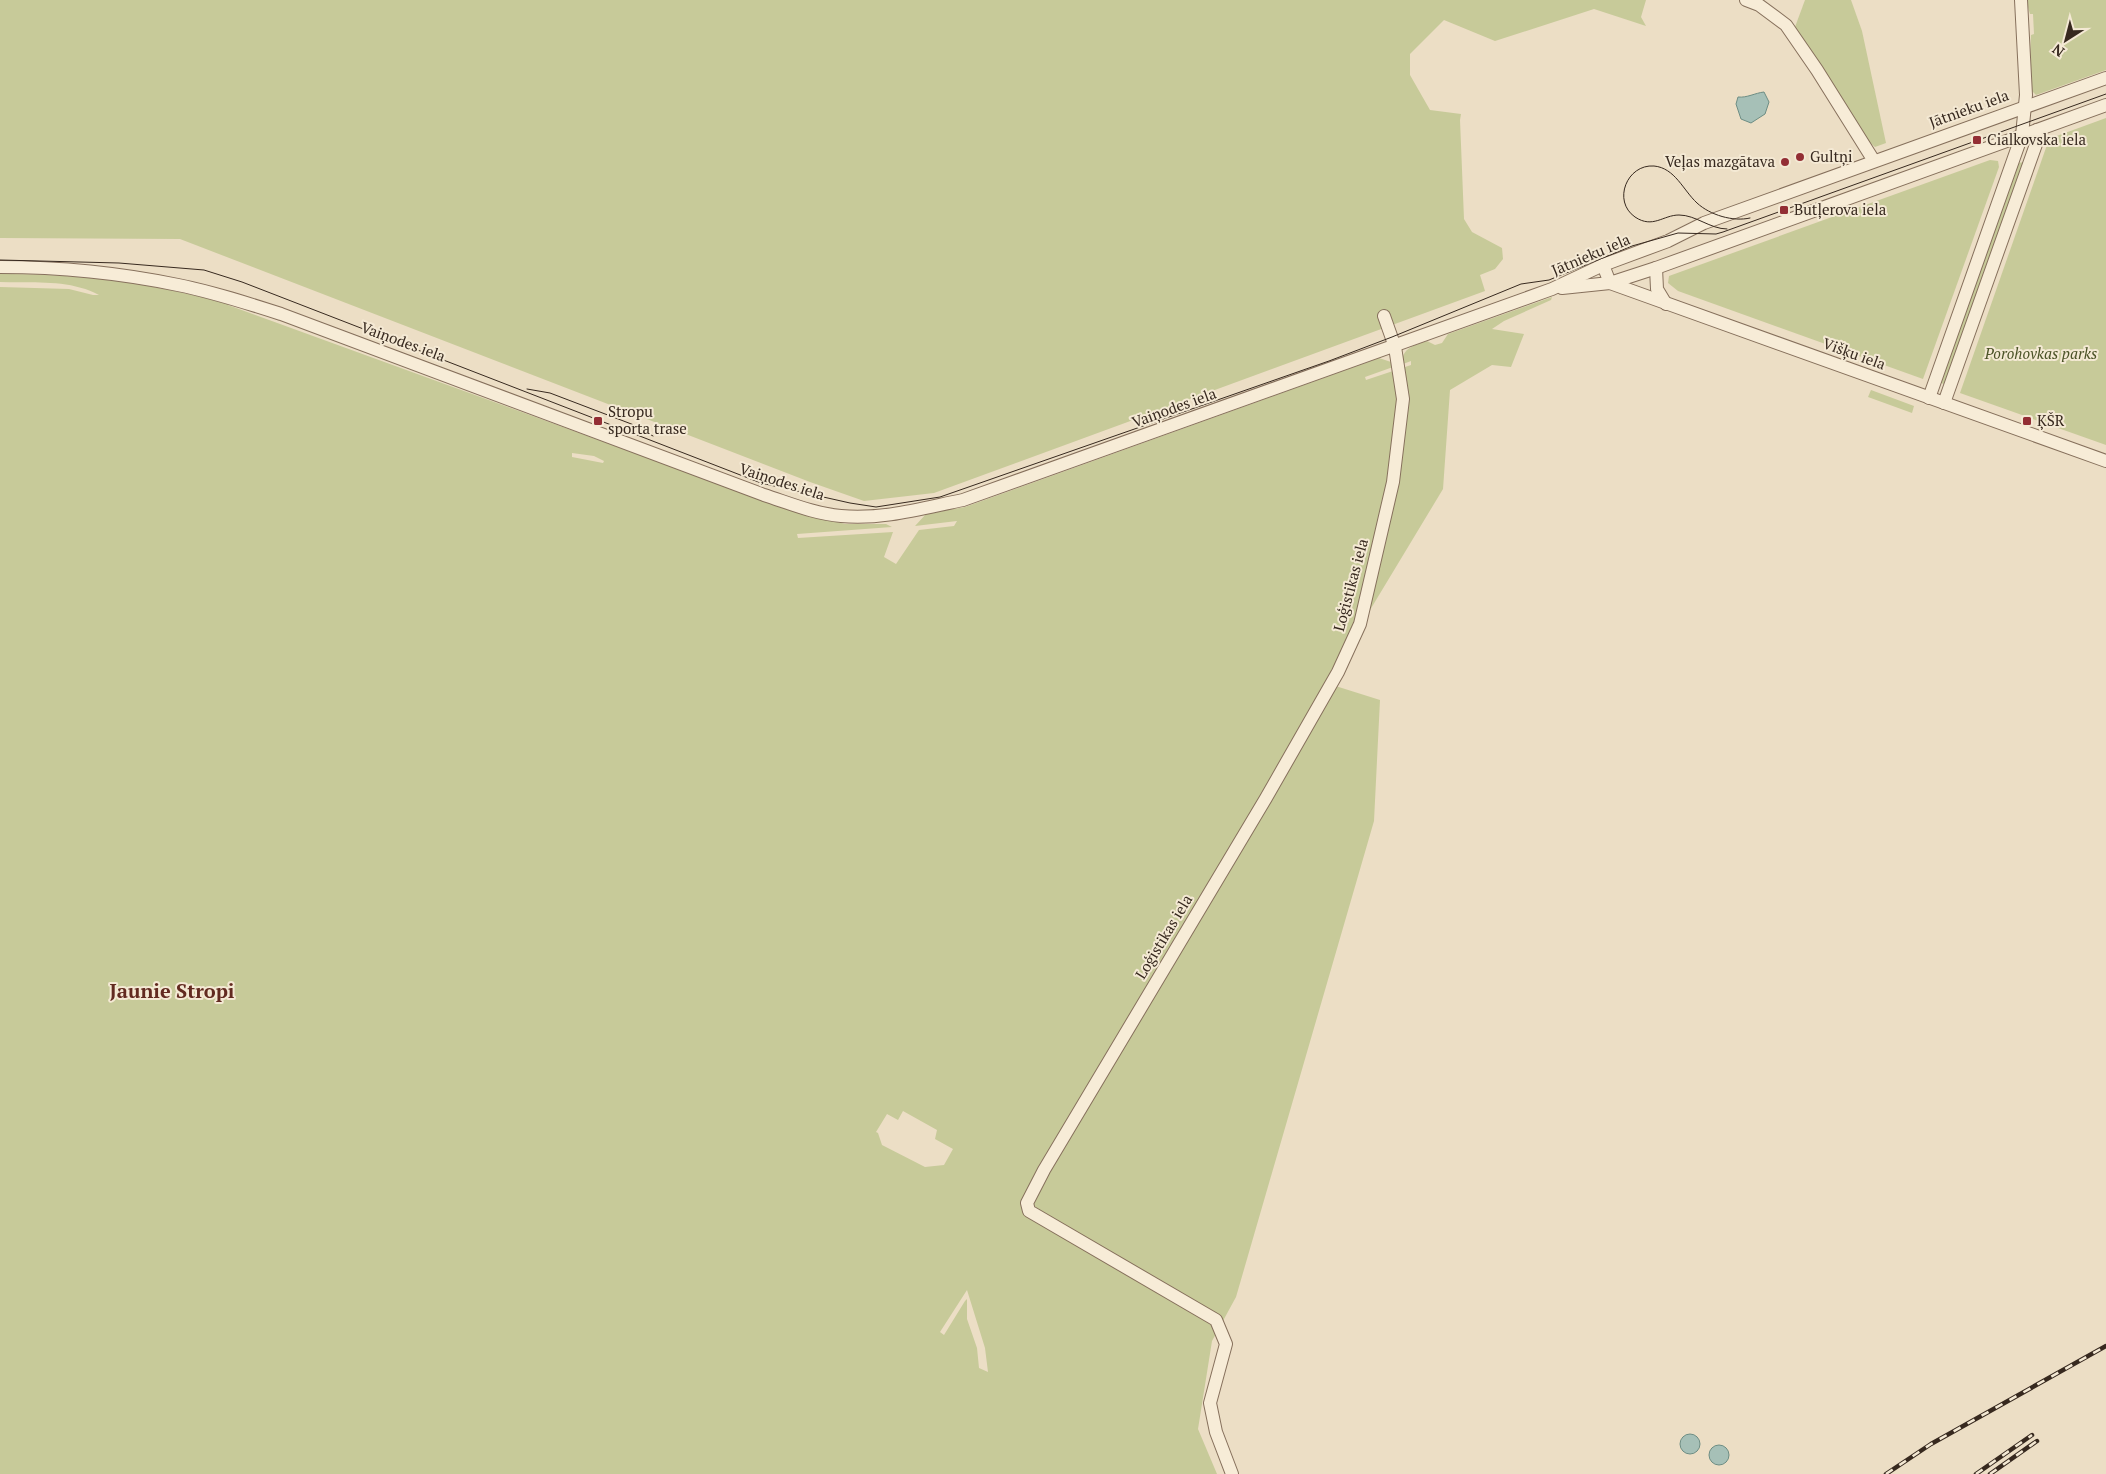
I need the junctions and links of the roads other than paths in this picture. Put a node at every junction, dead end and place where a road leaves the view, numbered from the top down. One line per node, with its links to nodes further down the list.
1 (1746, 0): 8 (street)
2 (2021, 0): 5 (street)
3 (2106, 78): 5 (street, Jātnieku iela)
4 (2106, 105): 7 (street)
5 (2025, 106): 6 (street); 8 (street, Jātnieku iela)
6 (2022, 129): 7 (street); 11 (street, Jātnieku iela); 17 (street)
7 (2037, 130): 18 (street)
8 (1874, 161): 9 (street, Jātnieku iela)
9 (1603, 265): 12 (street); 13 (street, Jātnieku iela)
10 (0, 267): 16 (street, Vaiņodes iela)
11 (1656, 268): 12 (street, Jātnieku iela); 14 (street)
12 (1610, 283): 13 (street, Jātnieku iela); 14 (street, Višķu iela)
13 (1552, 289): 16 (street, Vaiņodes iela)
14 (1666, 304): 17 (street, Višķu iela)
15 (1384, 316): 16 (street, Loģistikas iela)
16 (1395, 347): 20 (street, Loģistikas iela)
17 (1929, 398): 18 (street, Višķu iela)
18 (1944, 403): 19 (street, Višķu iela)
19 (2106, 461)
20 (1232, 1474)

